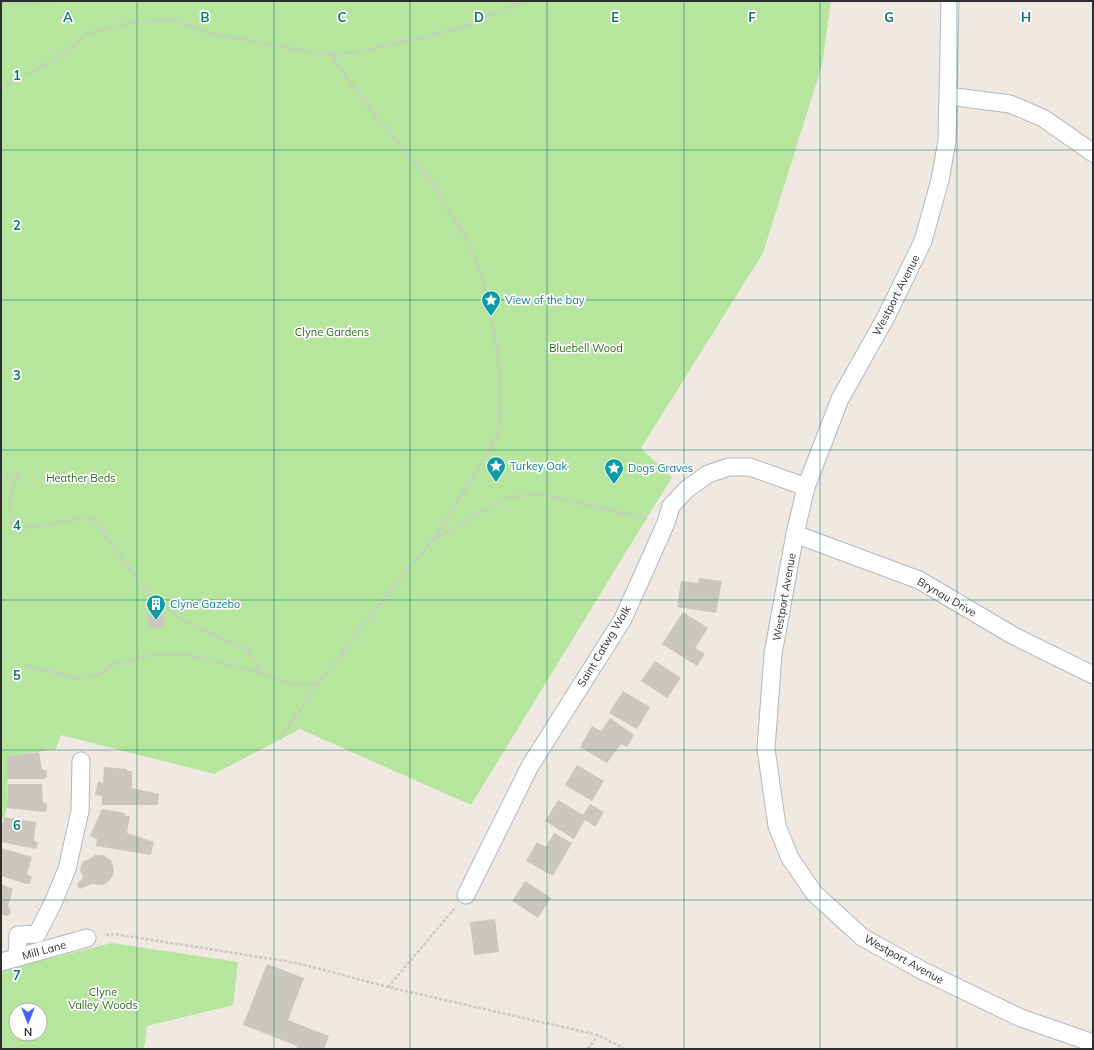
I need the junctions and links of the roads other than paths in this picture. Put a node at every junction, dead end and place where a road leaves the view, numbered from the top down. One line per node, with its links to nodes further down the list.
1 (950, 1): 2 (street, Westport Avenue)
2 (948, 96): 3 (street); 4 (street, Westport Avenue)
3 (1093, 154)
4 (806, 487): 5 (street, Westport Avenue); 8 (street, Saint Catwg Walk)
5 (795, 534): 6 (street, Brynau Drive); 11 (street, Westport Avenue)
6 (1093, 675)
7 (81, 762): 10 (street)
8 (466, 895)
9 (87, 938): 10 (street, Mill Lane)
10 (9, 959)
11 (1093, 1043)

